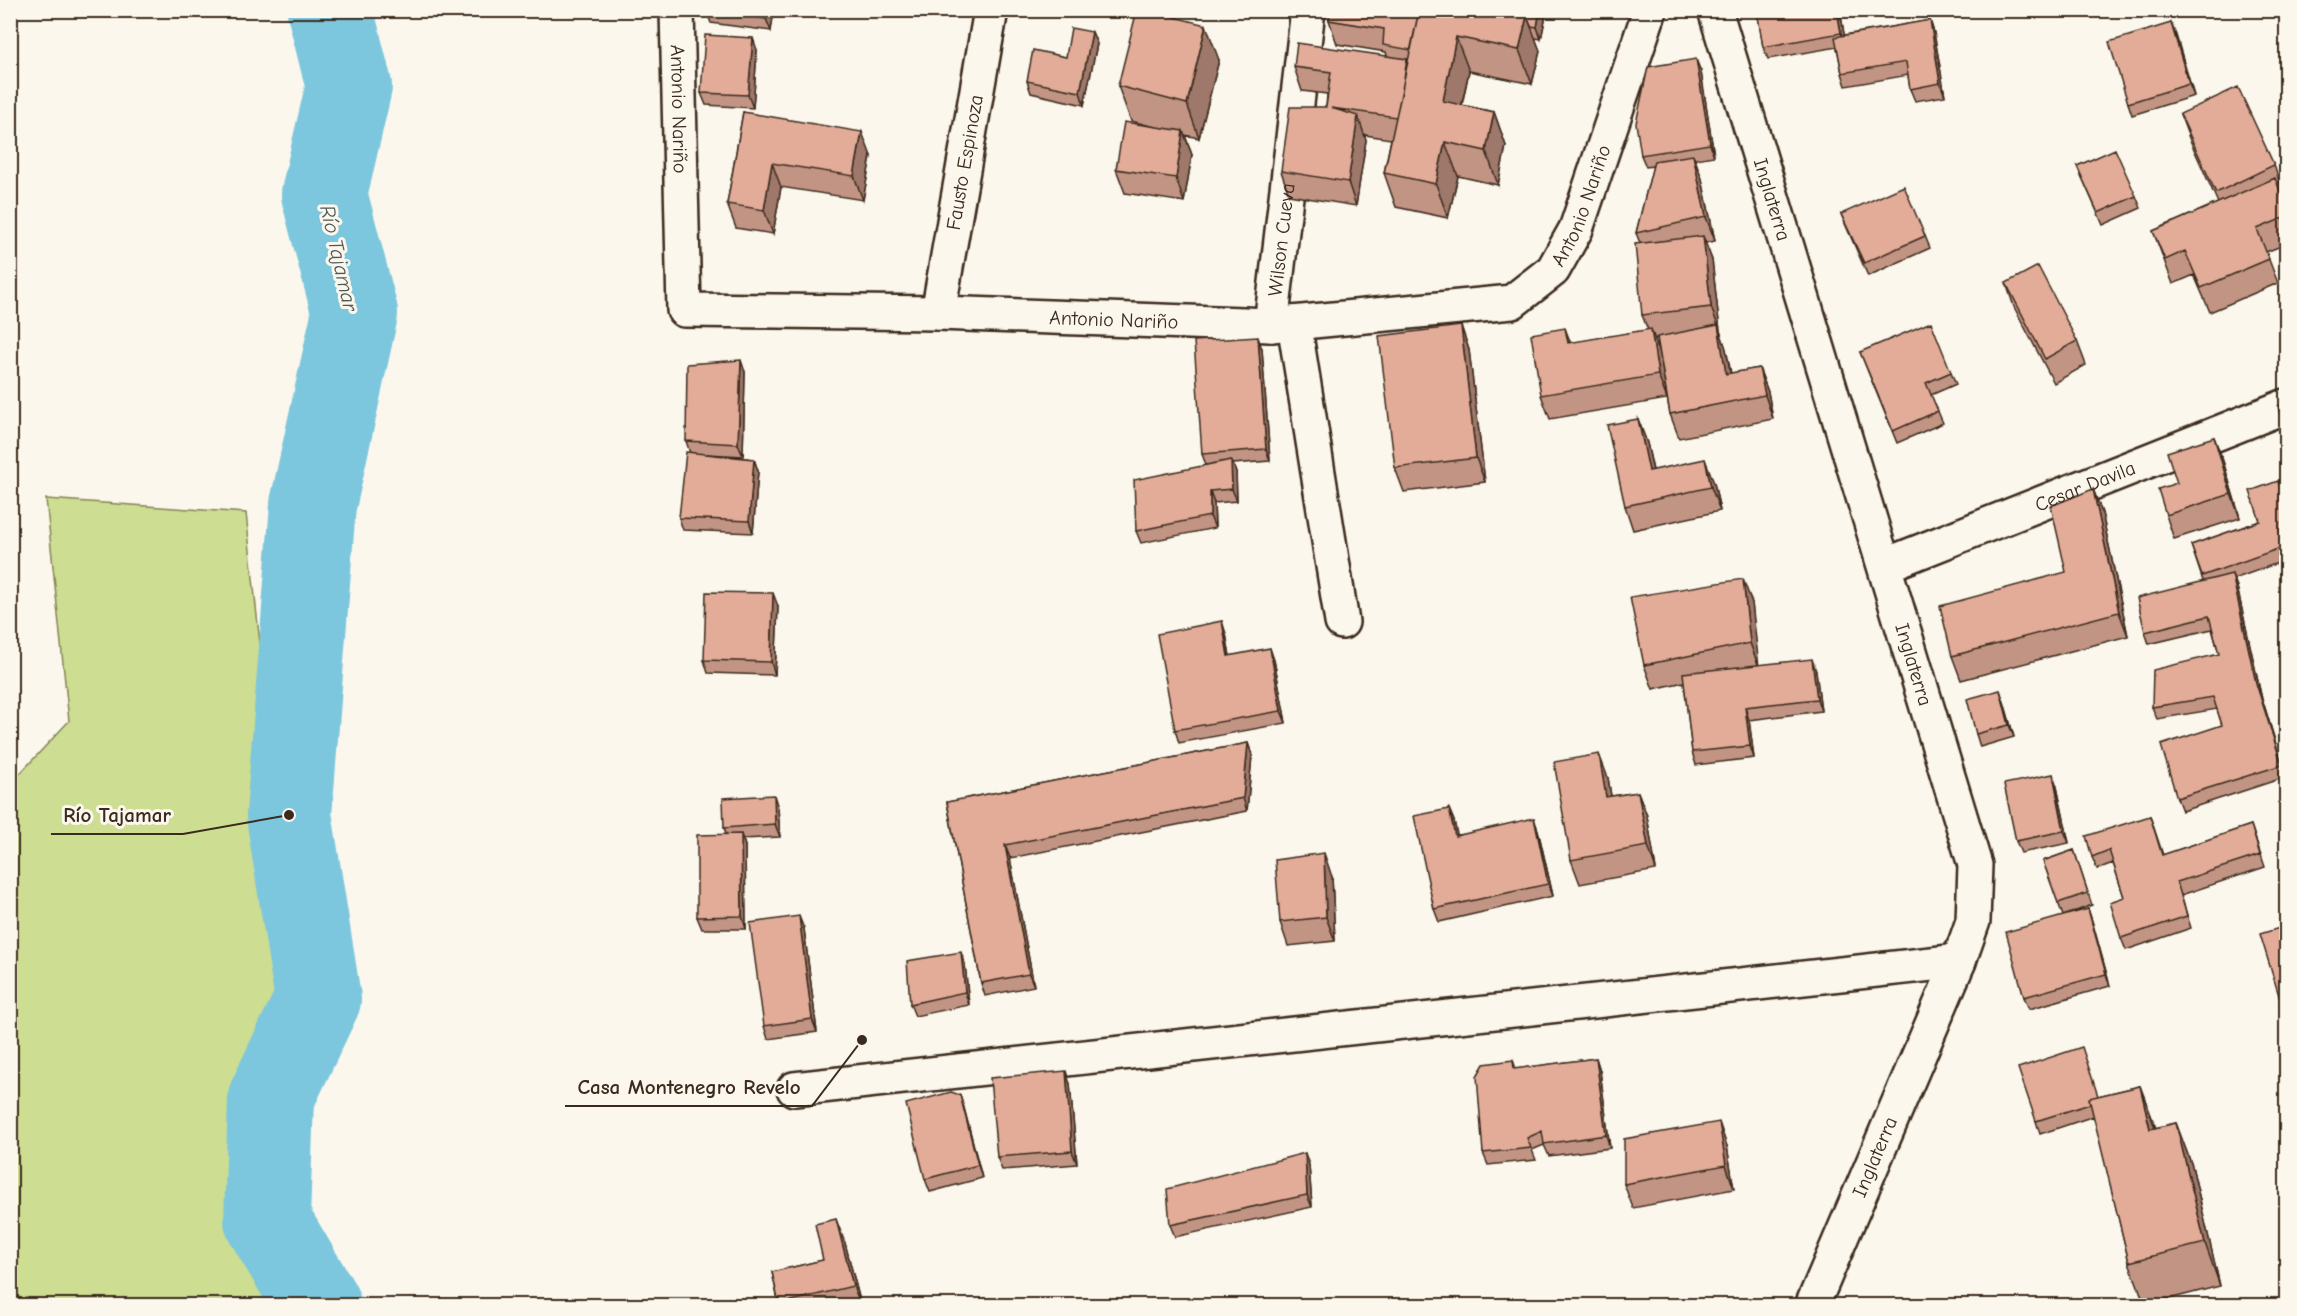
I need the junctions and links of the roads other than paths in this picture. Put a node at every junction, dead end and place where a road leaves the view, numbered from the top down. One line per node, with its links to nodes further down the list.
1 (678, 10): 6 (street, Antonio Nariño)
2 (991, 10): 6 (street, Fausto Espinoza)
3 (1308, 10): 7 (street, Wilson Cueva)
4 (1650, 10): 7 (street, Antonio Nariño)
5 (1715, 10): 9 (street, Inglaterra)
6 (938, 314): 7 (street, Antonio Nariño)
7 (1283, 324): 10 (street, Wilson Cueva)
8 (2286, 406): 9 (street, Cesar Davila)
9 (1886, 566): 11 (street, Inglaterra)
10 (1342, 622)
11 (1959, 961): 12 (street); 13 (street, Inglaterra)
12 (794, 1089)
13 (1812, 1305)

